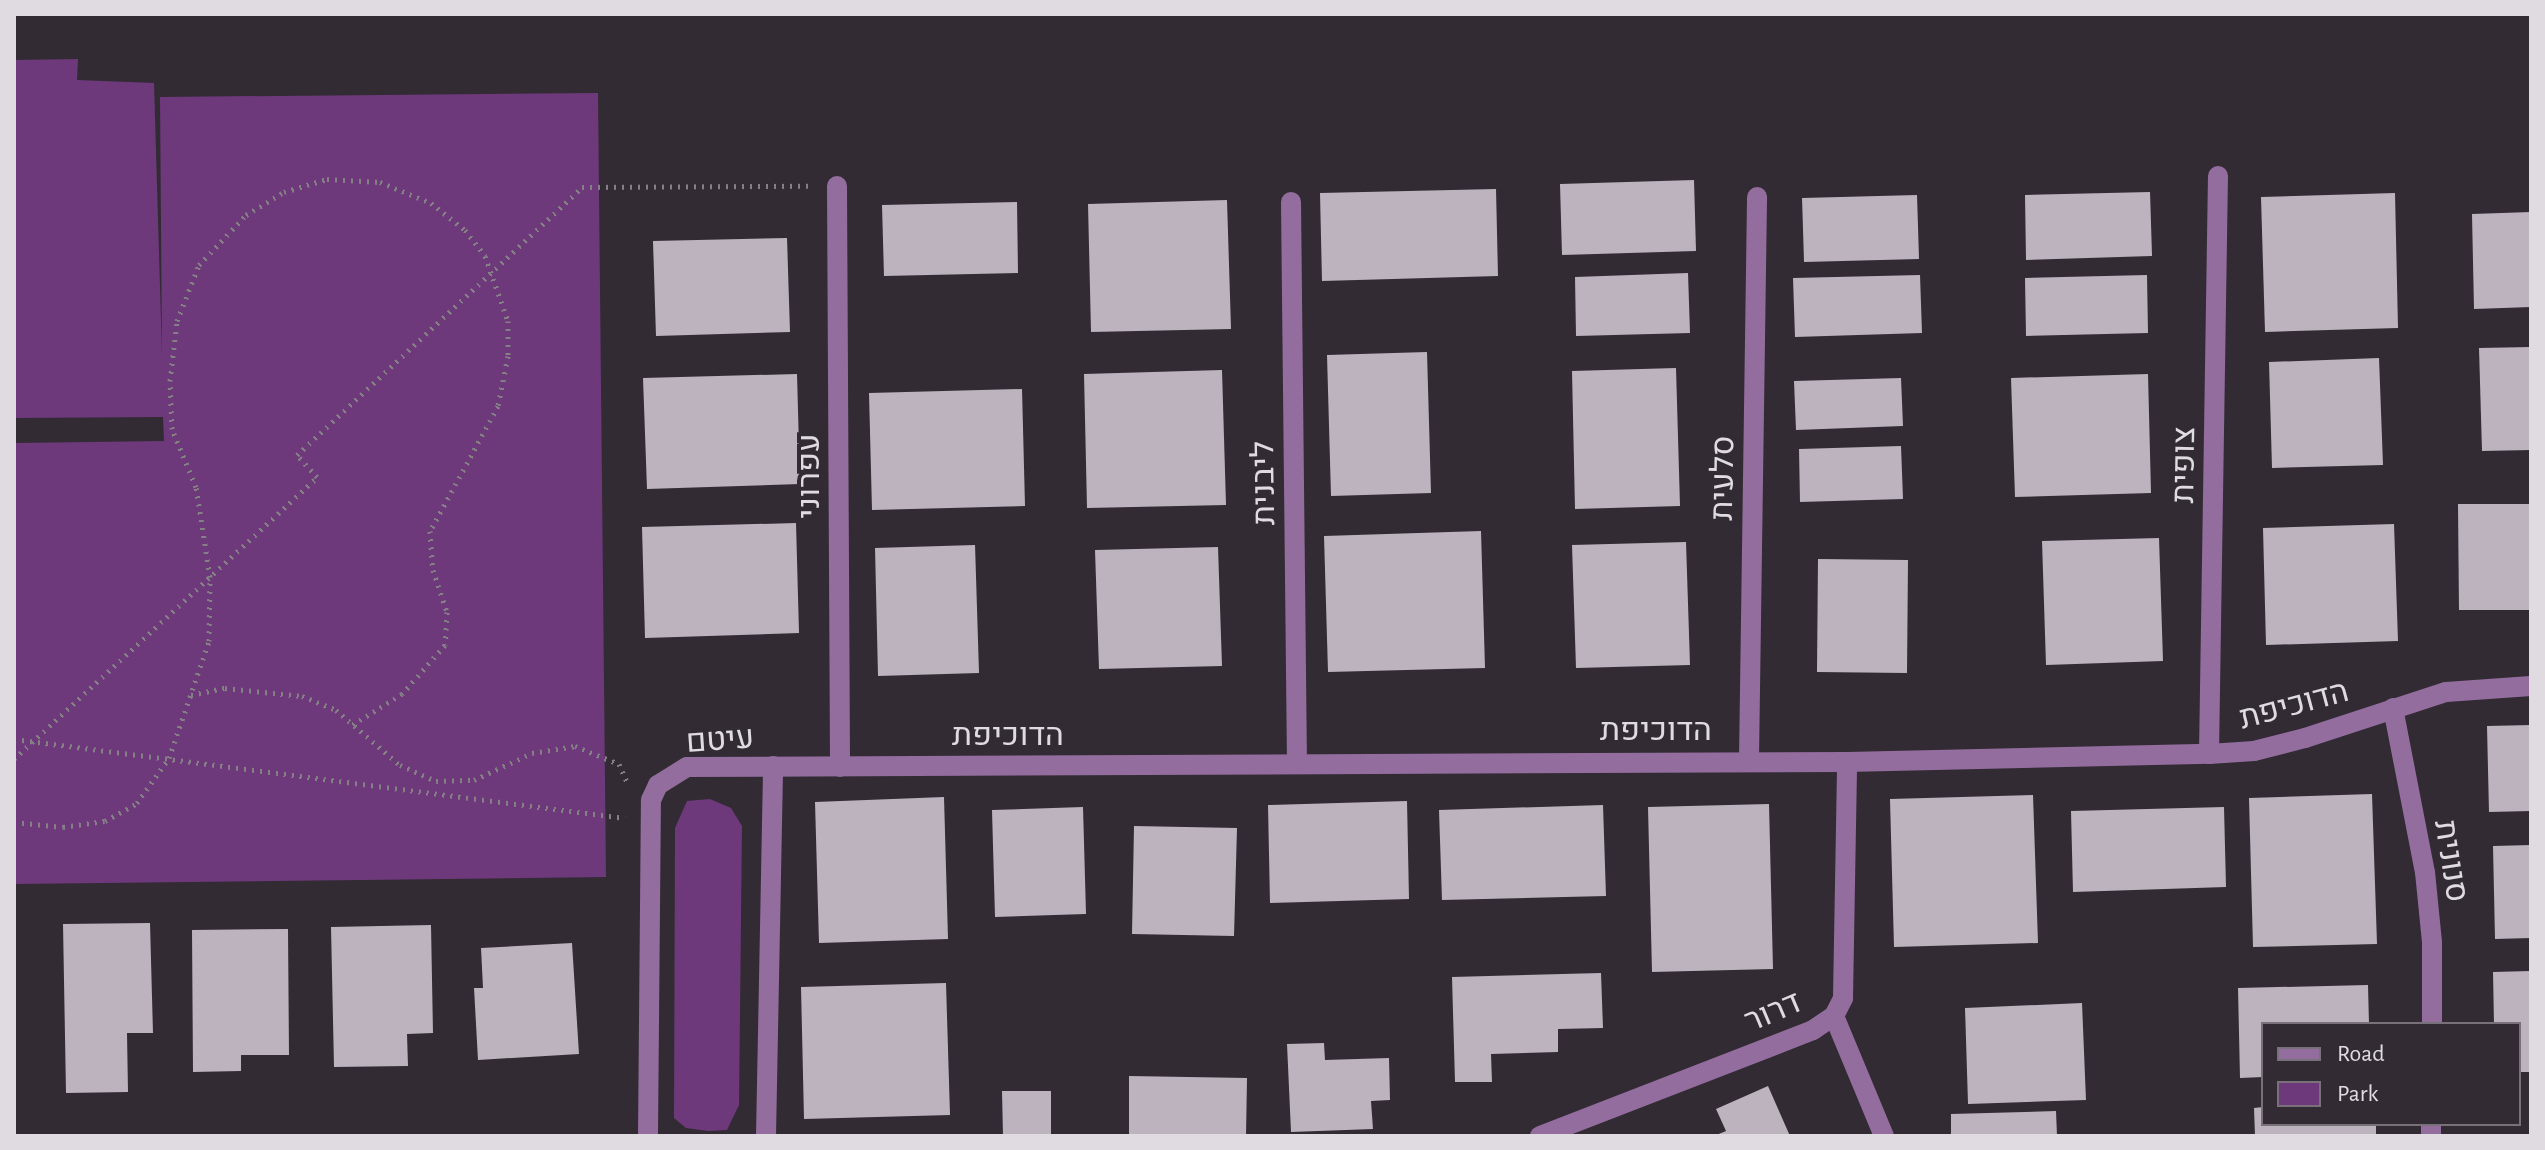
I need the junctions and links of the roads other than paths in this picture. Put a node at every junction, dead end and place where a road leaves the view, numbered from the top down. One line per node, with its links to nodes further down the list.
1 (2218, 176): 7 (street, צופית)
2 (837, 186): 12 (street, עפרוני)
3 (1757, 197): 8 (street, סלעית)
4 (1291, 202): 10 (street, ליבנית)
5 (2531, 686): 6 (street, הדוכיפת)
6 (2393, 708): 7 (street, הדוכיפת); 14 (street, סנונית)
7 (2209, 754): 9 (street, הדוכיפת)
8 (1749, 759): 9 (street, הדוכיפת); 10 (street, הדוכיפת)
9 (1847, 762): 13 (street, דרור)
10 (1297, 763): 12 (street, הדוכיפת)
11 (773, 766): 12 (street, הדוכיפת); 15 (street, עיטם); 16 (street, עיטם)
12 (840, 767)
13 (1834, 1016): 17 (street, דרור); 18 (street)
14 (2432, 1022)
15 (648, 1136)
16 (766, 1136)
17 (1540, 1136)
18 (1884, 1136)

